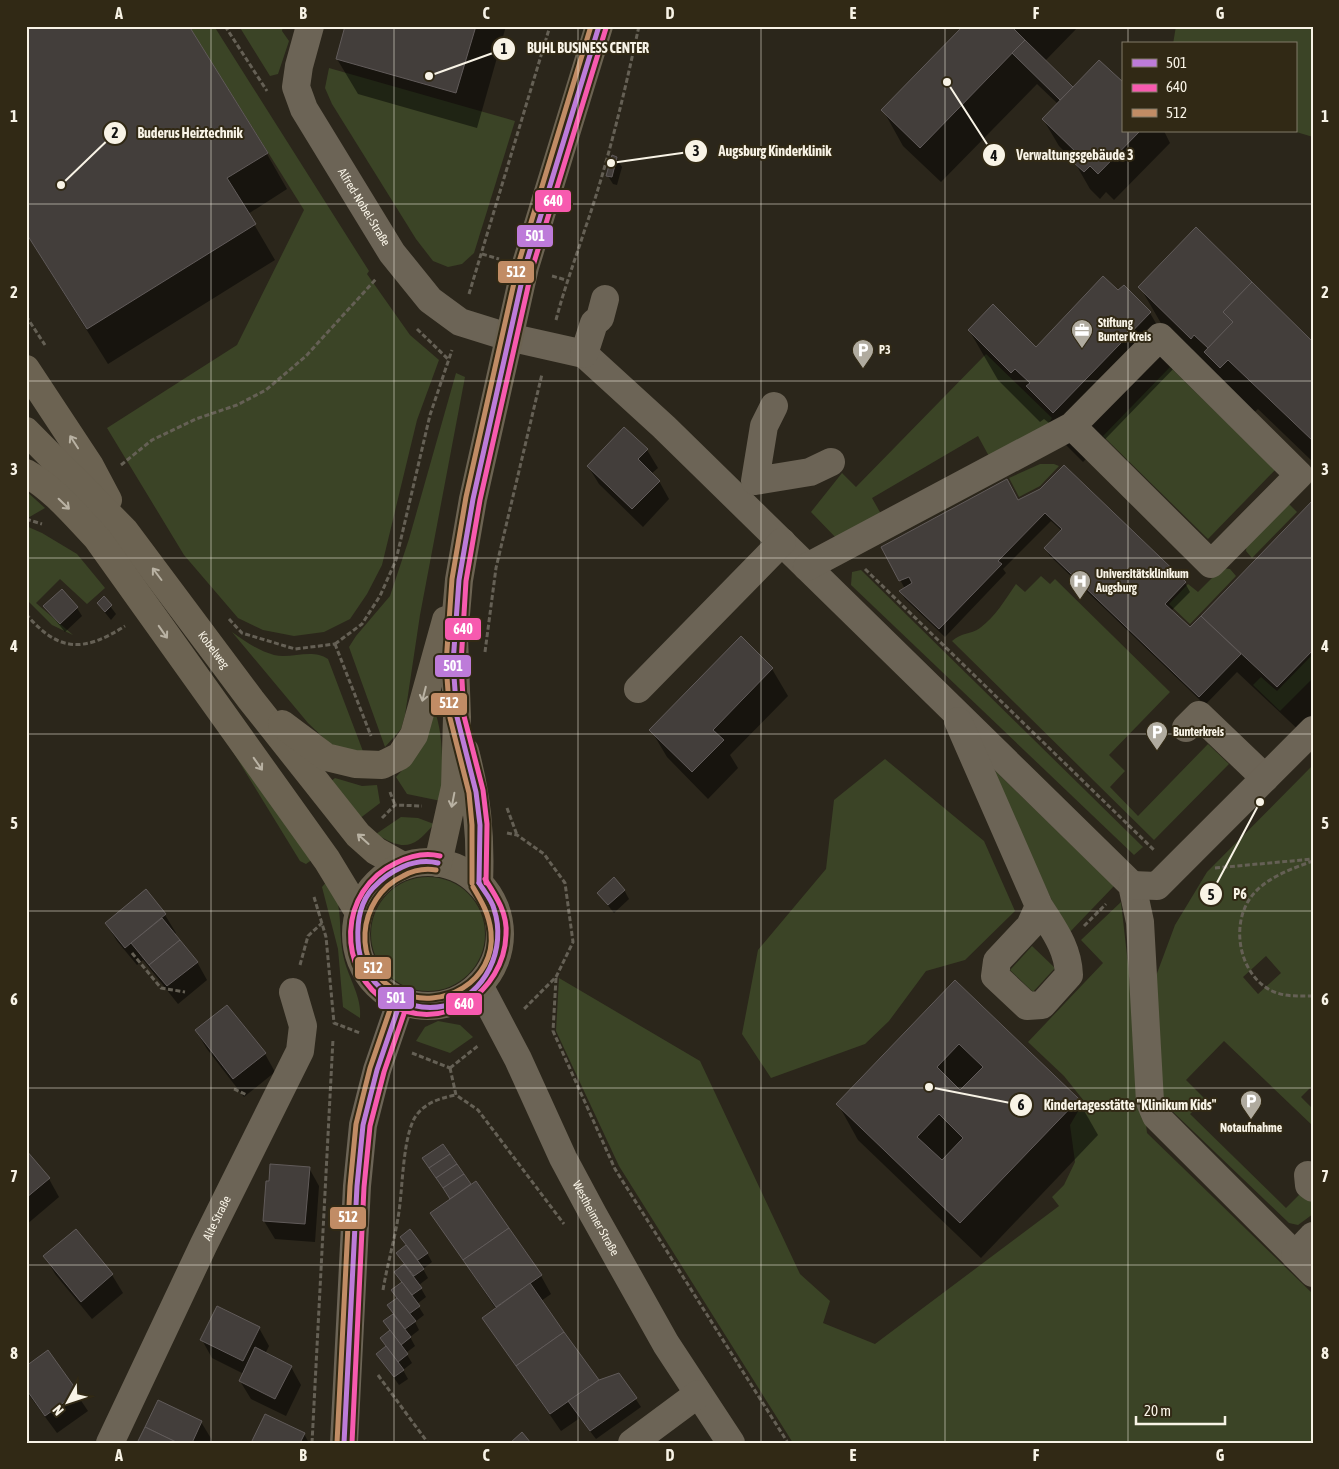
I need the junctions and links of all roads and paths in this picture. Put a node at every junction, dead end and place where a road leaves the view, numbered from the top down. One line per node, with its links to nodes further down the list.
1 (310, 26): 5 (street, Alfred-Nobel-Straße)
2 (550, 26): 8 (path)
3 (599, 26): 9 (main road)
4 (639, 26): 10 (path)
5 (392, 253): 8 (street, Alfred-Nobel-Straße); 18 (path)
6 (601, 303): 12 (street)
7 (26, 316): 11 (path)
8 (460, 322): 9 (street, Alfred-Nobel-Straße); 29 (path)
9 (508, 338): 10 (street, Alfred-Nobel-Straße); 25 (main road)
10 (549, 345): 12 (street, Alfred-Nobel-Straße); 30 (path)
11 (45, 346)
12 (584, 354): 20 (street)
13 (26, 369): 21 (main road, one-way to 13)
14 (774, 406): 20 (street)
15 (1072, 426): 15 (street); 23 (street)
16 (26, 431): 21 (main road, Kobelweg)
17 (831, 462): 20 (street)
18 (117, 468)
19 (26, 473): 26 (main road, one-way to 26)
20 (747, 490): 22 (street)
21 (124, 530): 32 (main road, Kobelweg, one-way to 21)
22 (782, 542): 24 (street); 31 (street)
23 (843, 548): 24 (street); 44 (path)
24 (807, 566): 33 (street)
25 (458, 580): 34 (main road); 37 (main road, one-way to 37)
26 (149, 612): 28 (path); 49 (main road, one-way to 49)
27 (224, 613): 29 (path)
28 (26, 614)
29 (335, 644): 37 (path)
30 (484, 659)
31 (638, 690)
32 (251, 700): 37 (main road); 43 (main road, Kobelweg, one-way to 32)
33 (952, 709): 46 (street); 48 (street)
34 (457, 717): 42 (main road, one-way to 42); 45 (main road)
35 (1186, 728): 38 (street)
36 (1313, 730): 38 (street)
37 (382, 765): 40 (path)
38 (1265, 778): 44 (street)
39 (504, 799): 53 (path)
40 (395, 805)
41 (1313, 860): 44 (path); 57 (path)
42 (438, 863): 43 (main road); 45 (main road)
43 (403, 866): 49 (main road)
44 (1174, 869): 46 (street)
45 (480, 882): 54 (main road)
46 (1132, 885): 51 (path); 65 (street)
47 (311, 888): 50 (path)
48 (1039, 906): 51 (street); 51 (street)
49 (358, 911): 58 (main road)
50 (322, 923): 56 (path); 59 (path)
51 (1064, 946)
52 (132, 953): 55 (path)
53 (556, 977): 60 (path); 75 (path)
54 (479, 985): 58 (main road); 60 (street, Westheimer Straße)
55 (185, 992)
56 (293, 992): 69 (street, Alte Straße)
57 (1313, 996)
58 (401, 1000): 61 (street)
59 (334, 1023): 61 (path); 70 (path)
60 (502, 1027): 62 (path); 68 (street, Westheimer Straße)
61 (386, 1043): 62 (path); 67 (street)
62 (450, 1068): 66 (path)
63 (1313, 1176): 64 (street)
64 (1313, 1188)
65 (1307, 1255)
66 (382, 1296)
67 (348, 1374): 71 (street); 72 (path)
68 (698, 1394): 73 (street); 74 (street, Westheimer Straße)
69 (110, 1443)
70 (312, 1443)
71 (344, 1443)
72 (428, 1443)
73 (632, 1443)
74 (731, 1443)
75 (788, 1443)

